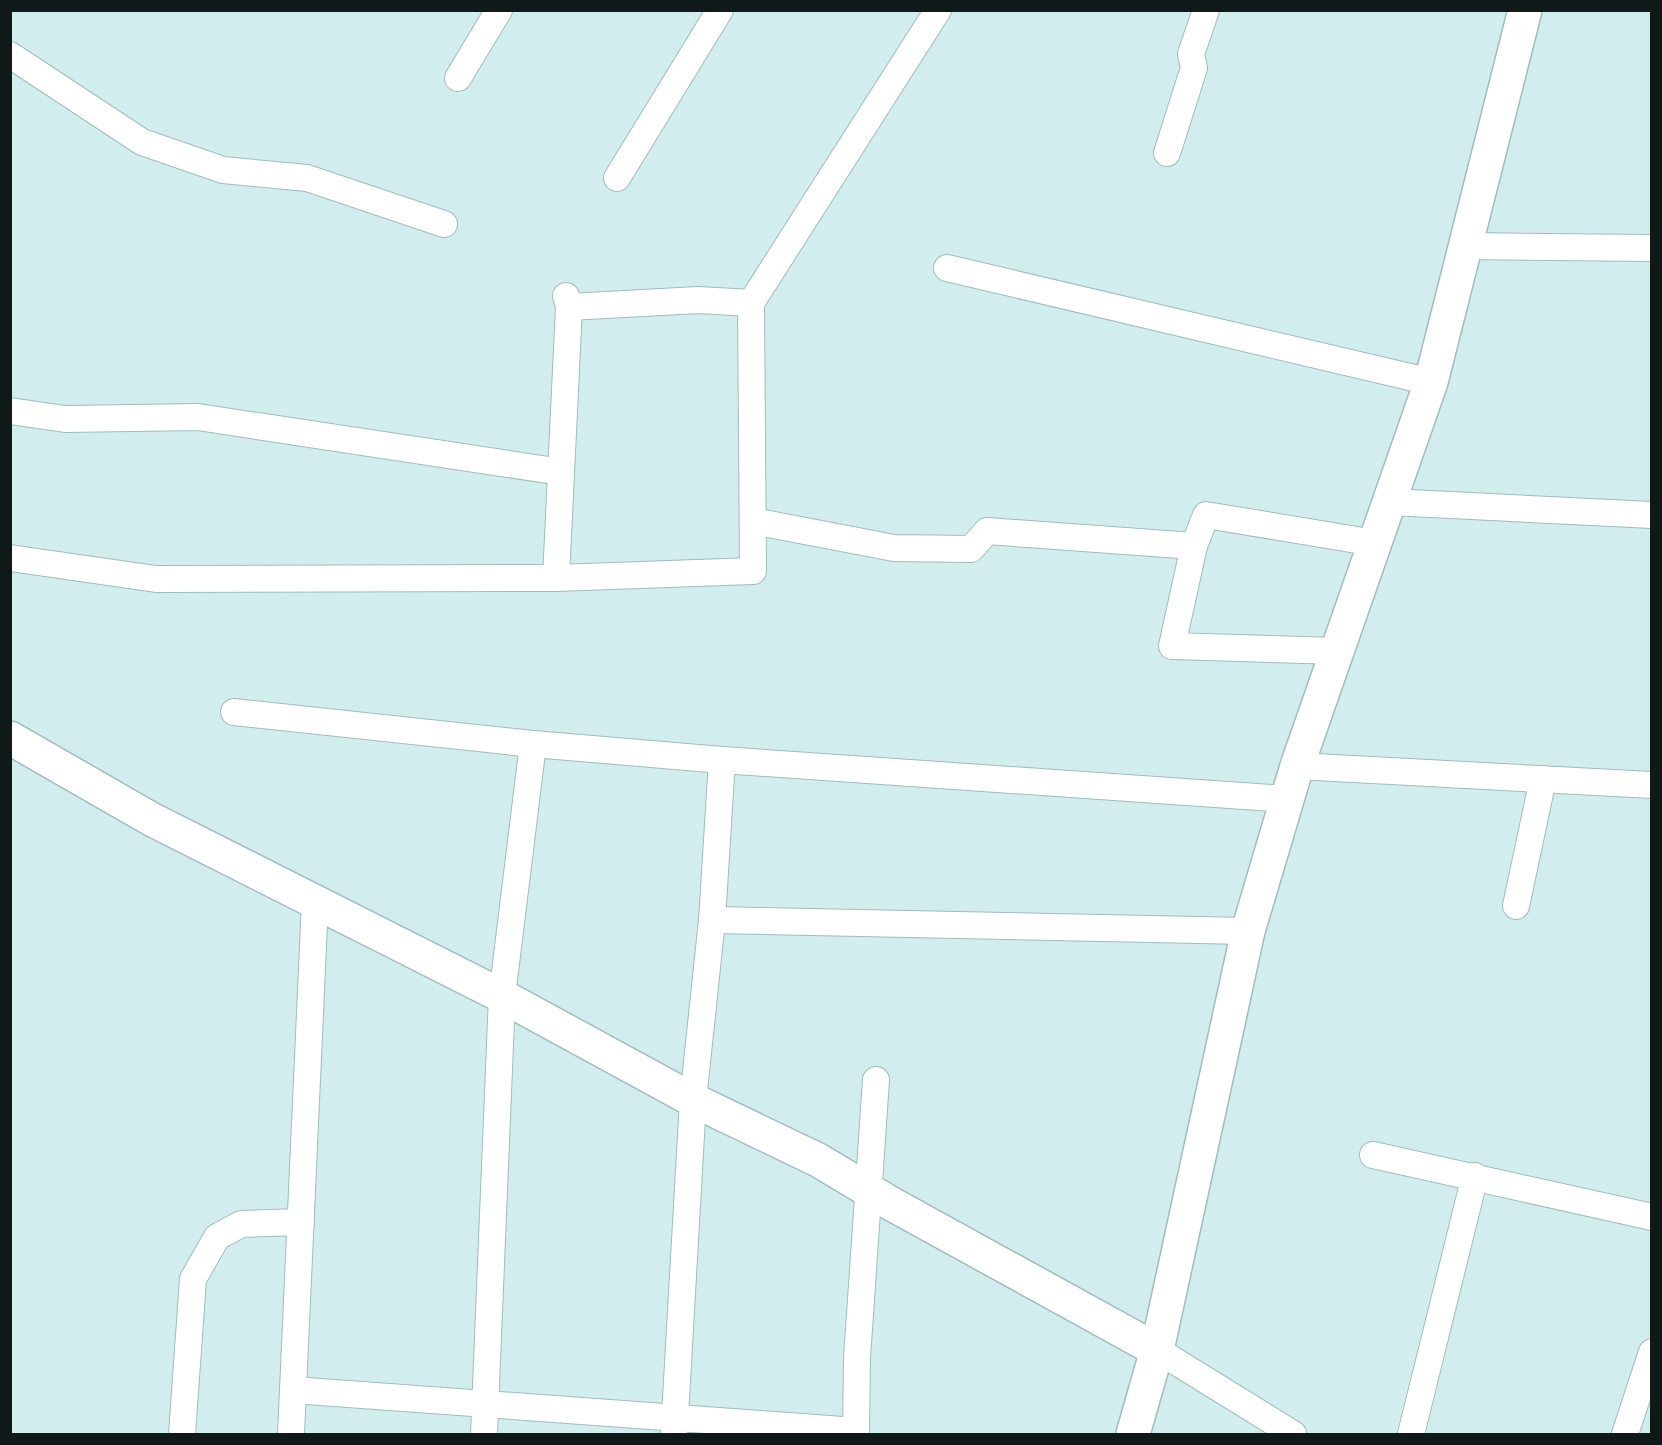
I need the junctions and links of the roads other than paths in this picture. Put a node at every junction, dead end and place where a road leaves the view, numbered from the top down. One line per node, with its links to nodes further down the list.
1 (499, 10): 7 (street)
2 (720, 10): 9 (street)
3 (938, 10): 14 (street)
4 (1206, 10): 8 (street)
5 (1525, 10): 11 (street)
6 (10, 55): 10 (street)
7 (458, 78)
8 (1167, 153)
9 (617, 178)
10 (444, 224)
11 (1465, 246): 12 (street); 15 (street)
12 (1652, 248)
13 (947, 268): 15 (street)
14 (752, 303): 17 (street); 20 (street)
15 (1431, 382): 18 (street)
16 (10, 411): 17 (street)
17 (561, 472): 24 (street)
18 (1390, 502): 19 (street); 21 (street)
19 (1652, 515)
20 (753, 521): 22 (street); 24 (street)
21 (1375, 543): 22 (street); 25 (street)
22 (1194, 546): 25 (street)
23 (10, 558): 24 (street)
24 (556, 578)
25 (1338, 651): 30 (street)
26 (234, 712): 28 (street)
27 (10, 738): 34 (street)
28 (533, 744): 29 (street); 38 (street)
29 (722, 760): 33 (street); 36 (street)
30 (1297, 766): 31 (street); 33 (street)
31 (1543, 779): 32 (street); 35 (street)
32 (1652, 785)
33 (1286, 799): 37 (street)
34 (315, 902): 38 (street); 45 (street)
35 (1516, 906)
36 (712, 920): 37 (street); 40 (street)
37 (1248, 932): 46 (street)
38 (502, 996): 40 (street); 49 (street)
39 (876, 1080): 43 (street)
40 (693, 1100): 43 (street); 50 (street)
41 (1373, 1155): 42 (street)
42 (1475, 1176): 44 (street); 57 (street)
43 (870, 1191): 46 (street); 51 (street)
44 (1652, 1218)
45 (301, 1222): 48 (street); 52 (street)
46 (1157, 1350): 55 (street); 56 (street)
47 (1652, 1352): 58 (street)
48 (293, 1390): 49 (street); 53 (street)
49 (485, 1404): 50 (street); 54 (street)
50 (674, 1426): 51 (street)
51 (856, 1433)
52 (182, 1434)
53 (291, 1434)
54 (484, 1434)
55 (1133, 1434)
56 (1293, 1434)
57 (1411, 1434)
58 (1625, 1434)

